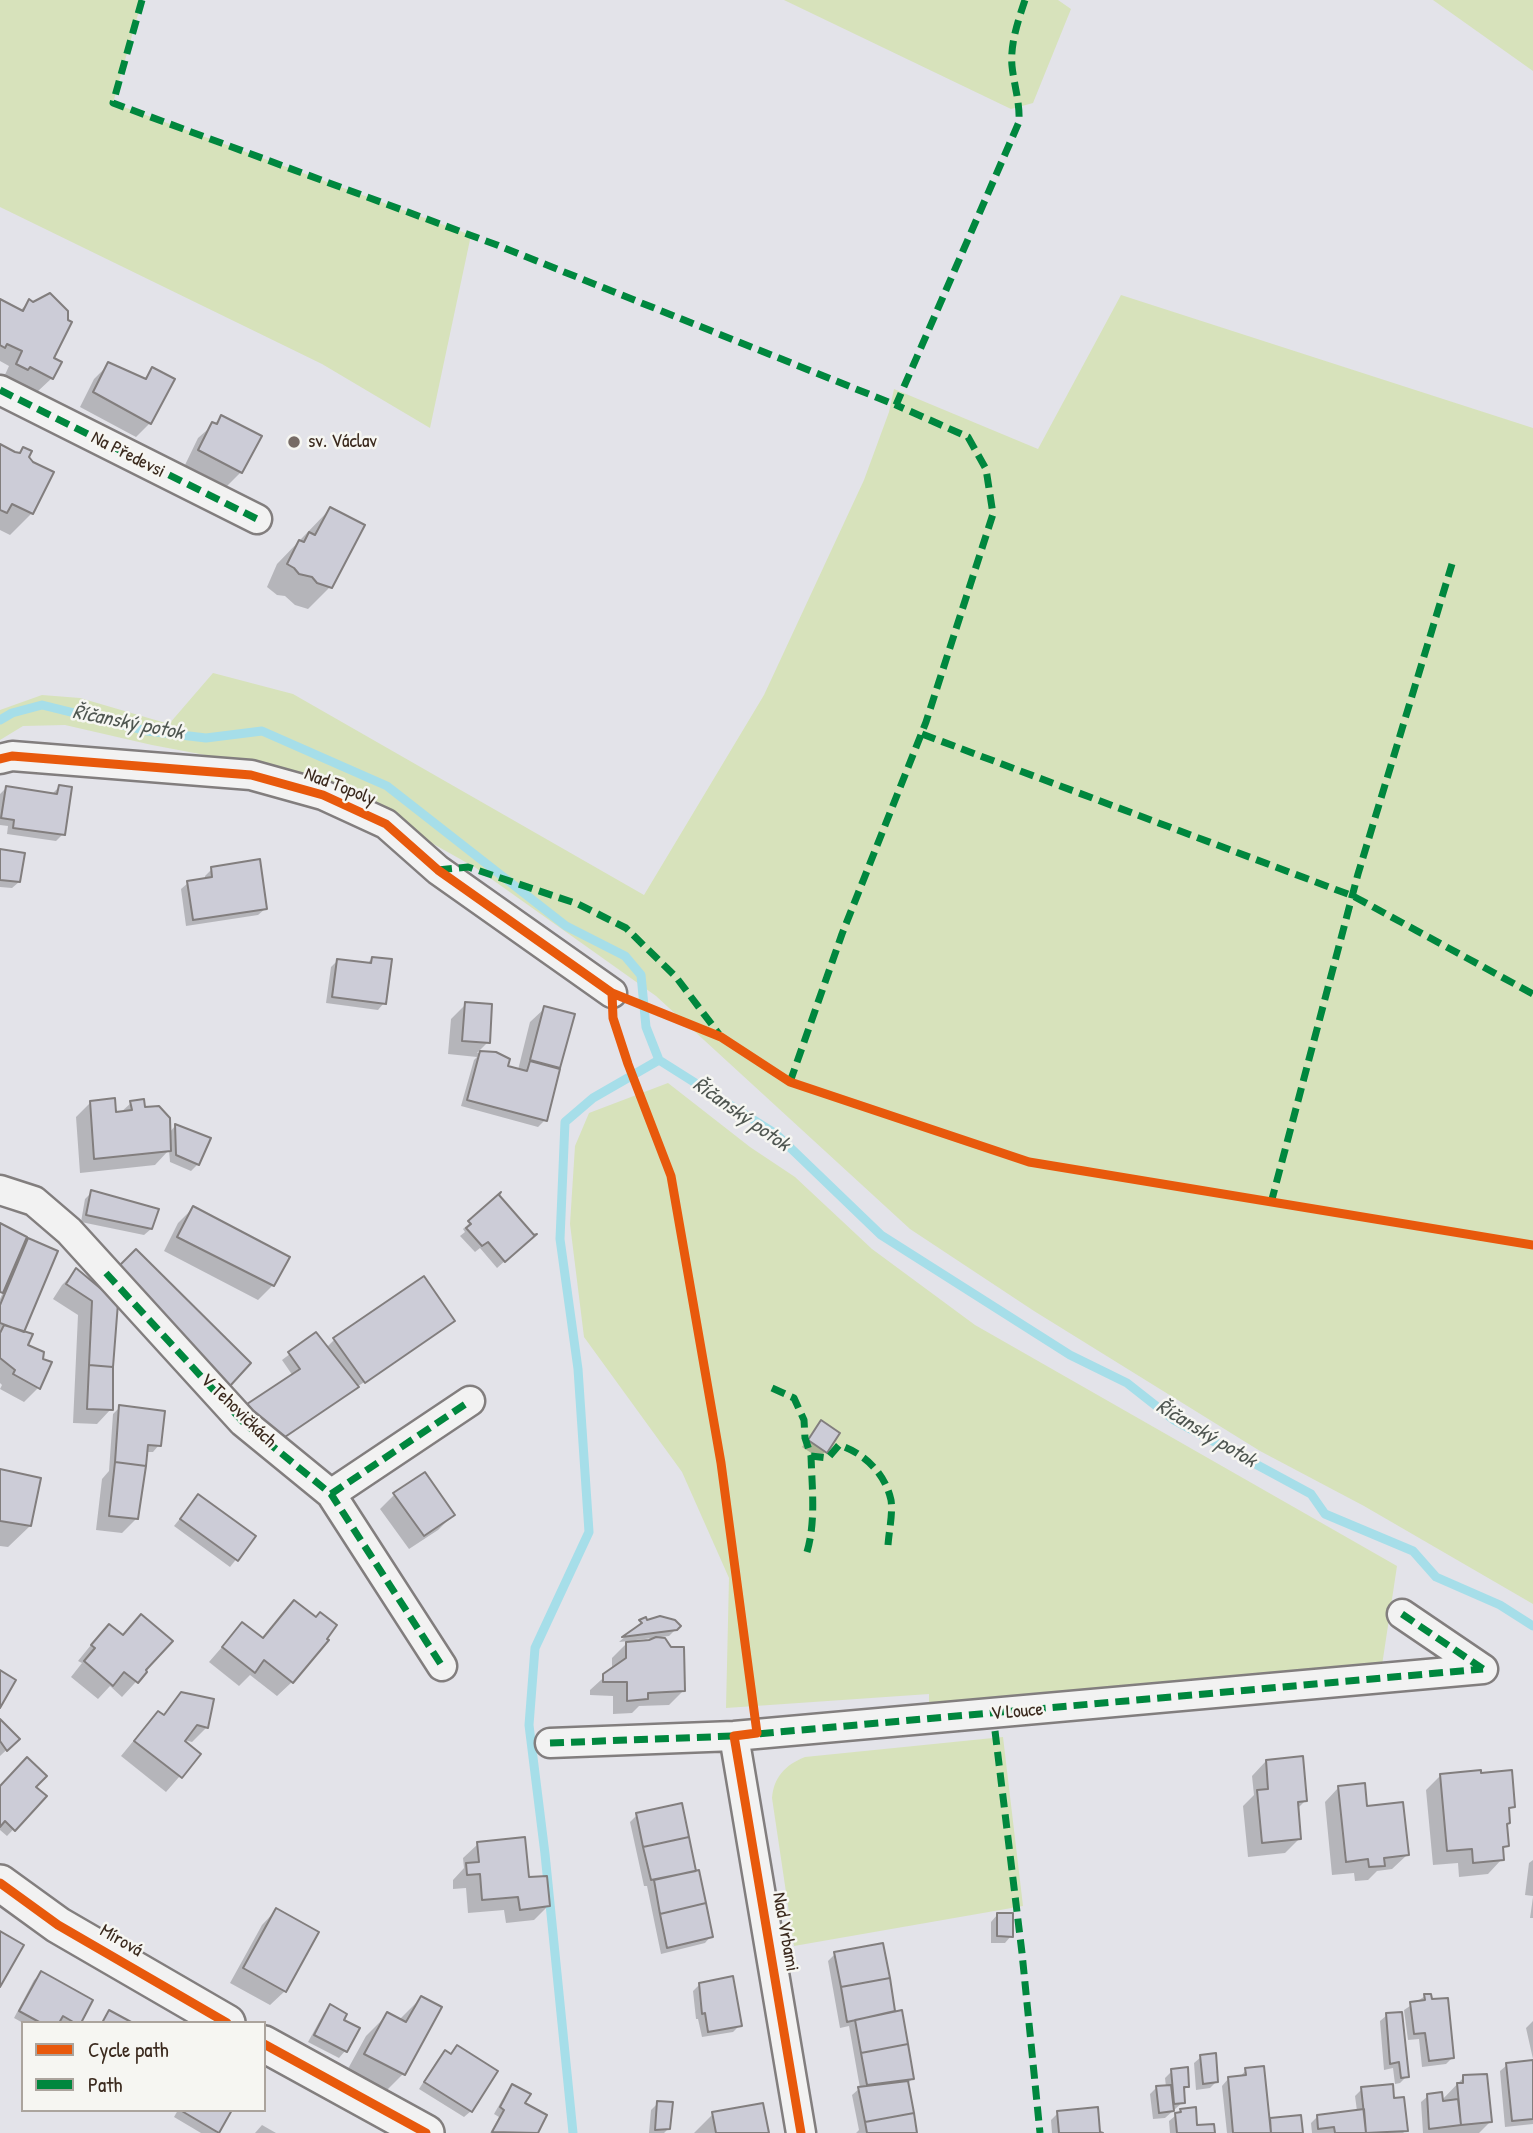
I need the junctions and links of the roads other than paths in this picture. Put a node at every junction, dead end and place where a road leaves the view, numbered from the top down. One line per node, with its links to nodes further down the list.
1 (0, 390): 2 (street, Na Předevsi)
2 (257, 519)
3 (0, 759): 4 (street, Nad Topoly)
4 (612, 993)
5 (0, 1189): 7 (street, V Tehovičkách)
6 (470, 1401): 7 (street)
7 (331, 1494): 9 (street, V Tehovičkách)
8 (1402, 1614): 10 (street, V Louce)
9 (442, 1666)
10 (734, 1736): 11 (street, V Louce); 16 (street, Nad Vrbami)
11 (550, 1743)
12 (0, 1883): 13 (street, Mírová)
13 (225, 2021)
14 (266, 2045): 15 (street)
15 (426, 2133)
16 (801, 2133)

